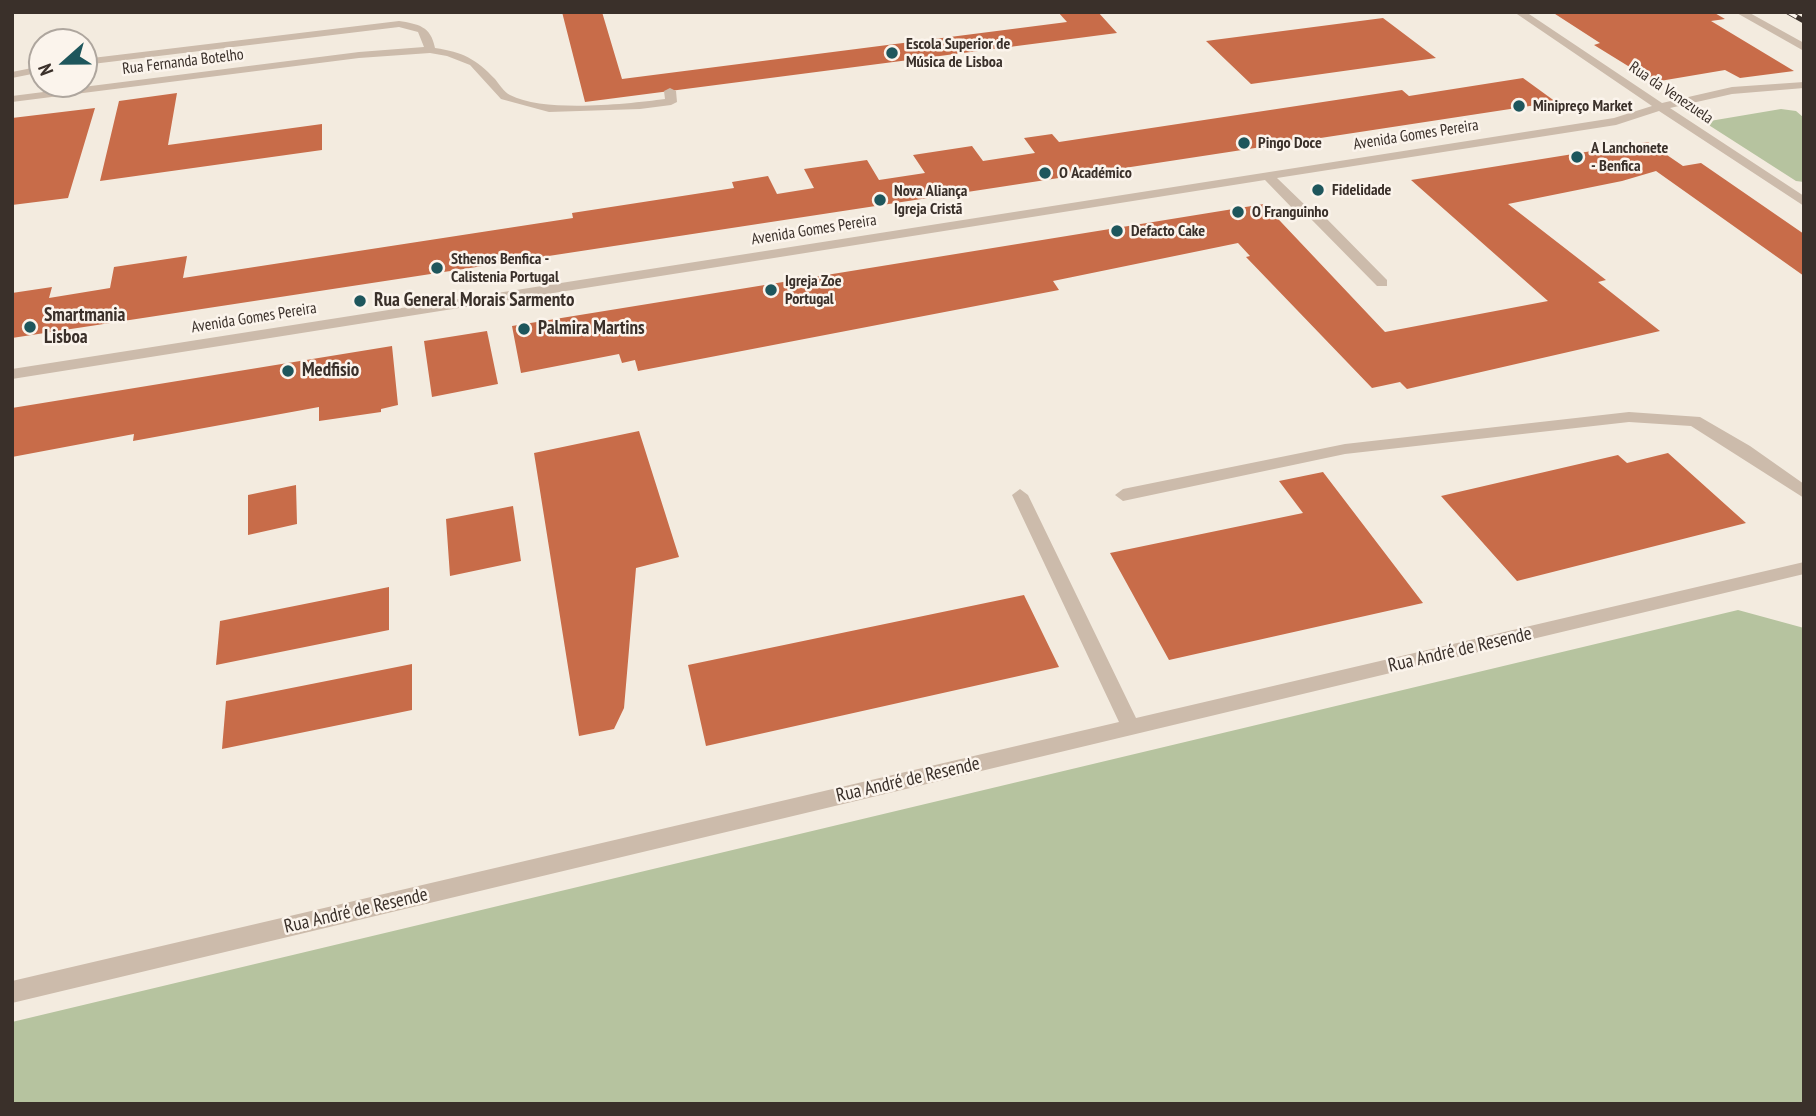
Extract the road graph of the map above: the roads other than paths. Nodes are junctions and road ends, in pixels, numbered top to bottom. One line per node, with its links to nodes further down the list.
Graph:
1 (1519, 12): 9 (street, Rua da Venezuela)
2 (1740, 12): 3 (street)
3 (1804, 48)
4 (430, 50): 5 (street); 7 (street, Rua Fernanda Botelho); 8 (street, Rua Fernanda Botelho)
5 (98, 60)
6 (1804, 85): 9 (street, Avenida Gomes Pereira)
7 (670, 91)
8 (12, 99)
9 (1661, 105): 10 (street, Avenida Gomes Pereira); 11 (street, Rua da Venezuela)
10 (1268, 176): 12 (street); 13 (street, Avenida Gomes Pereira)
11 (1804, 202)
12 (1382, 283)
13 (12, 374)
14 (1804, 492): 16 (street)
15 (1020, 495): 18 (street)
16 (1122, 495)
17 (1804, 568): 18 (street, Rua André de Resende)
18 (1131, 727): 19 (street, Rua André de Resende)
19 (12, 992)

